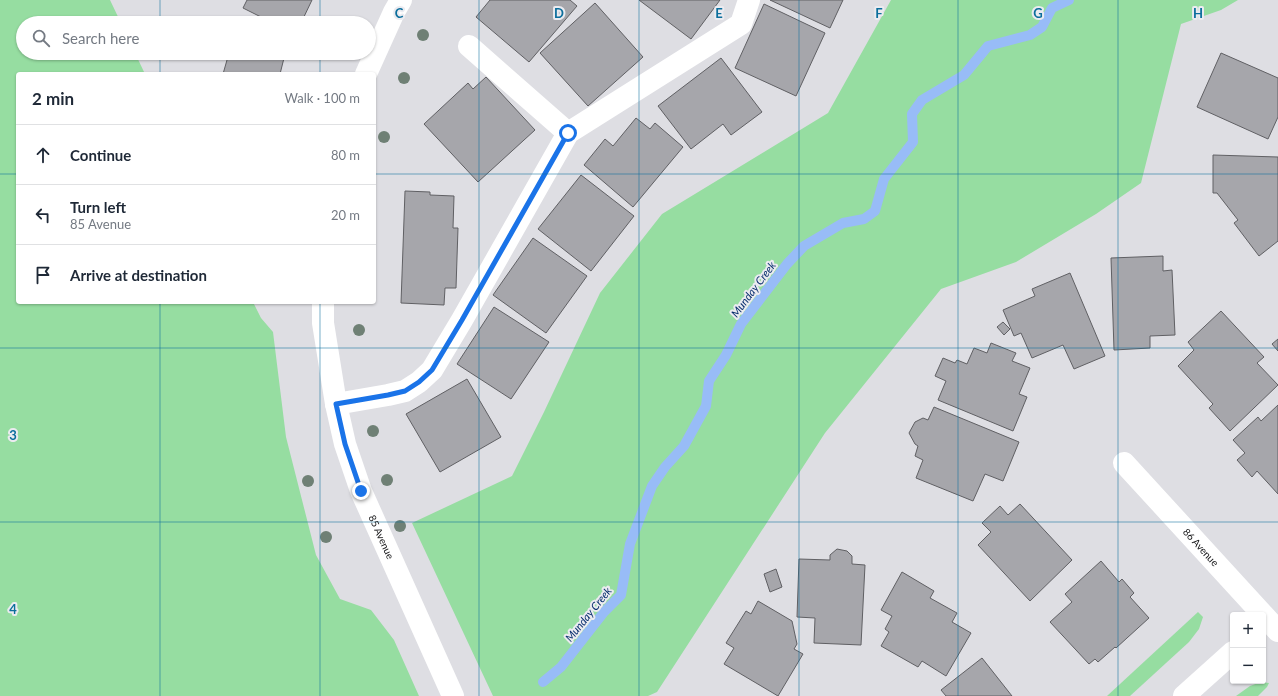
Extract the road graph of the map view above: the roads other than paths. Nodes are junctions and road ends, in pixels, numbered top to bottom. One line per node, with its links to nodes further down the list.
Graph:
1 (401, 0): 4 (street)
2 (749, 0): 7 (street)
3 (468, 46): 7 (street)
4 (376, 52)
5 (372, 60): 6 (street)
6 (367, 72)
7 (568, 133): 9 (street)
8 (323, 304): 9 (street, 85 Avenue)
9 (336, 404): 13 (street, 85 Avenue)
10 (1124, 463): 11 (street, 86 Avenue)
11 (1272, 622)
12 (1230, 655): 14 (street)
13 (453, 696)
14 (1184, 696)

